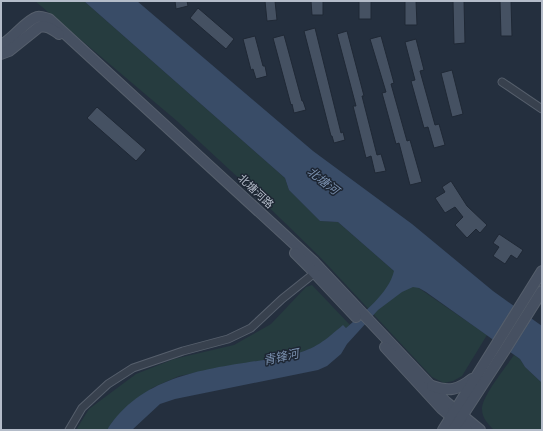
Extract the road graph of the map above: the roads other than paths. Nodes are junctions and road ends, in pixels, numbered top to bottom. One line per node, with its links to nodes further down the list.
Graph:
1 (1, 45): 5 (main road, 北塘河路)
2 (1, 54): 5 (main road, 北塘河路)
3 (502, 82): 4 (street)
4 (542, 109)
5 (317, 270): 8 (main road, 北塘河路); 12 (street)
6 (542, 271): 9 (main road)
7 (542, 291): 11 (main road)
8 (371, 327): 10 (main road, 北塘河路); 11 (main road, 北塘河路)
9 (477, 375): 10 (main road); 11 (main road)
10 (431, 386): 11 (main road, 北塘河路)
11 (457, 419): 13 (main road); 14 (main road, 北塘河路); 15 (main road, 北塘河路)
12 (69, 430)
13 (442, 430)
14 (467, 430)
15 (480, 430)

